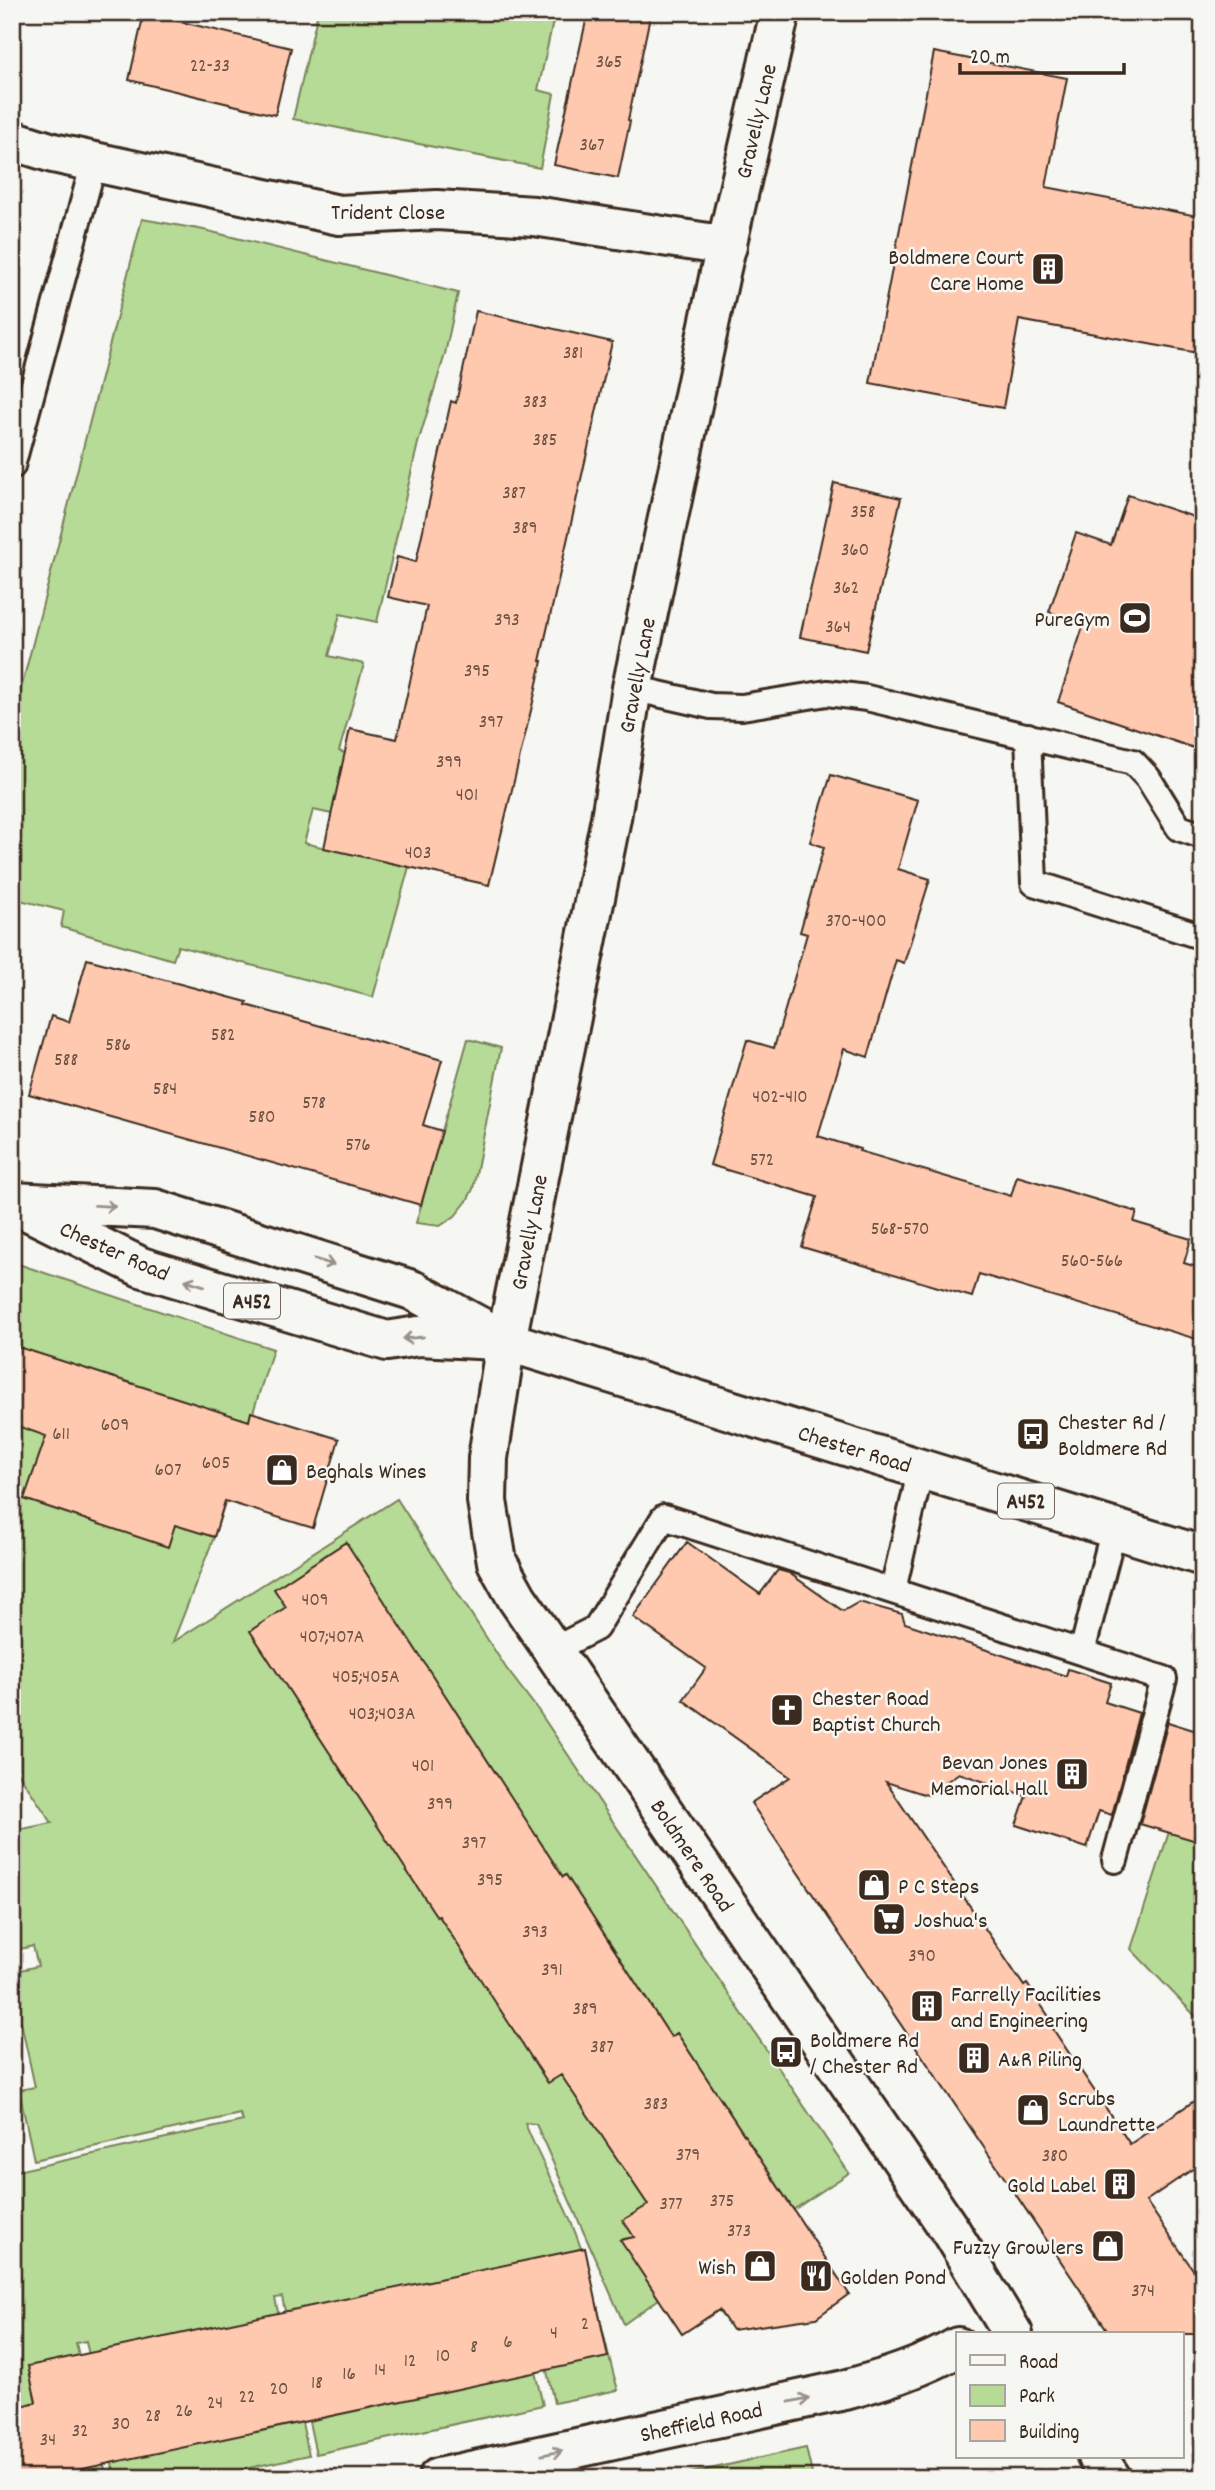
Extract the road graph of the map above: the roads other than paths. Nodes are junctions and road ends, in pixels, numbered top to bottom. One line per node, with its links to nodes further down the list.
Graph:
1 (780, 12): 4 (main road, Gravelly Lane)
2 (12, 140): 3 (main road, Trident Close)
3 (94, 162): 4 (main road, Trident Close); 5 (lane)
4 (727, 246): 6 (main road, Gravelly Lane)
5 (12, 466)
6 (632, 688): 7 (lane); 11 (main road, Gravelly Lane)
7 (1028, 736): 8 (lane); 9 (lane)
8 (1203, 836)
9 (1203, 937)
10 (12, 1202): 11 (main road, Chester Road / A452, one-way to 11); 11 (main road, Chester Road / A452, one-way to 10)
11 (506, 1341): 12 (main road, Chester Road / A452); 16 (main road, Boldmere Road)
12 (921, 1468): 13 (main road, Chester Road / A452); 15 (lane)
13 (1114, 1528): 14 (main road, Chester Road / A452); 17 (lane)
14 (1203, 1556)
15 (892, 1590): 16 (lane); 17 (lane)
16 (553, 1650): 19 (main road, Boldmere Road)
17 (1082, 1652): 18 (lane)
18 (1115, 1860)
19 (998, 2329)
20 (956, 2348): 22 (main road, Sheffield Road, one-way to 20)
21 (1098, 2458): 23 (main road)
22 (438, 2478)
23 (1111, 2478)

